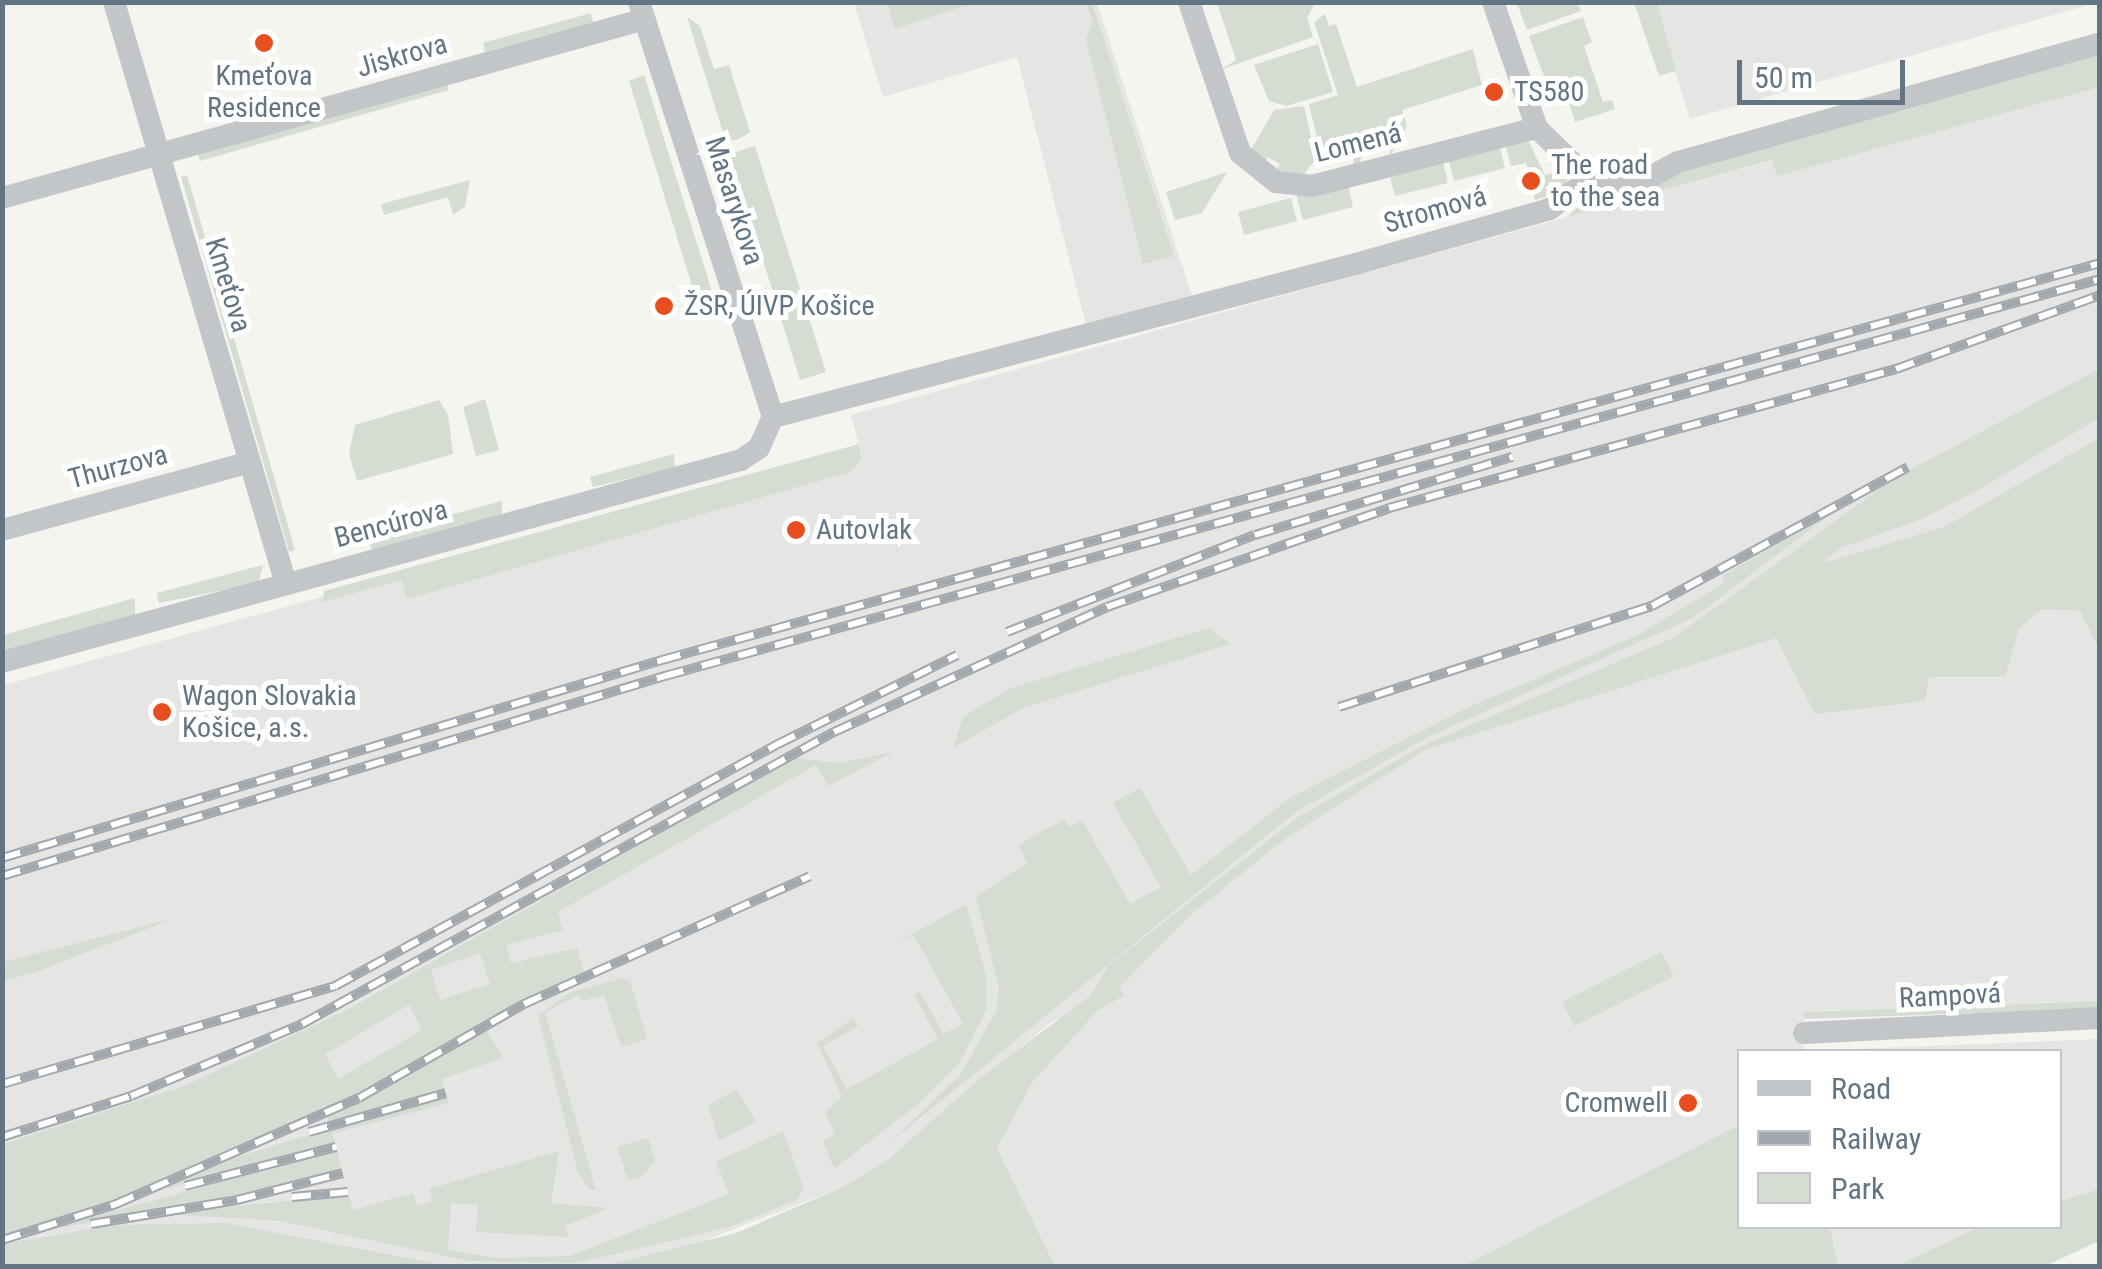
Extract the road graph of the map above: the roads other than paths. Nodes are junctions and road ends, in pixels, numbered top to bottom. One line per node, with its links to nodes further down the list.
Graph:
1 (114, 2): 7 (street, Kmeťova)
2 (1188, 2): 6 (street, Lomená)
3 (1493, 2): 6 (street)
4 (642, 11): 7 (street, Jiskrova); 10 (street, Masarykova)
5 (2100, 43): 8 (street)
6 (1537, 128): 8 (street)
7 (158, 155): 9 (street, Jiskrova); 11 (street, Kmeťova)
8 (1589, 180): 10 (street, Stromová)
9 (2, 198)
10 (772, 417): 13 (street, Bencúrova)
11 (250, 462): 12 (street, Thurzova); 13 (street, Kmeťova)
12 (2, 530)
13 (286, 584): 14 (street, Bencúrova)
14 (2, 662)
15 (2100, 1018): 16 (street, Rampová)
16 (1804, 1032)

